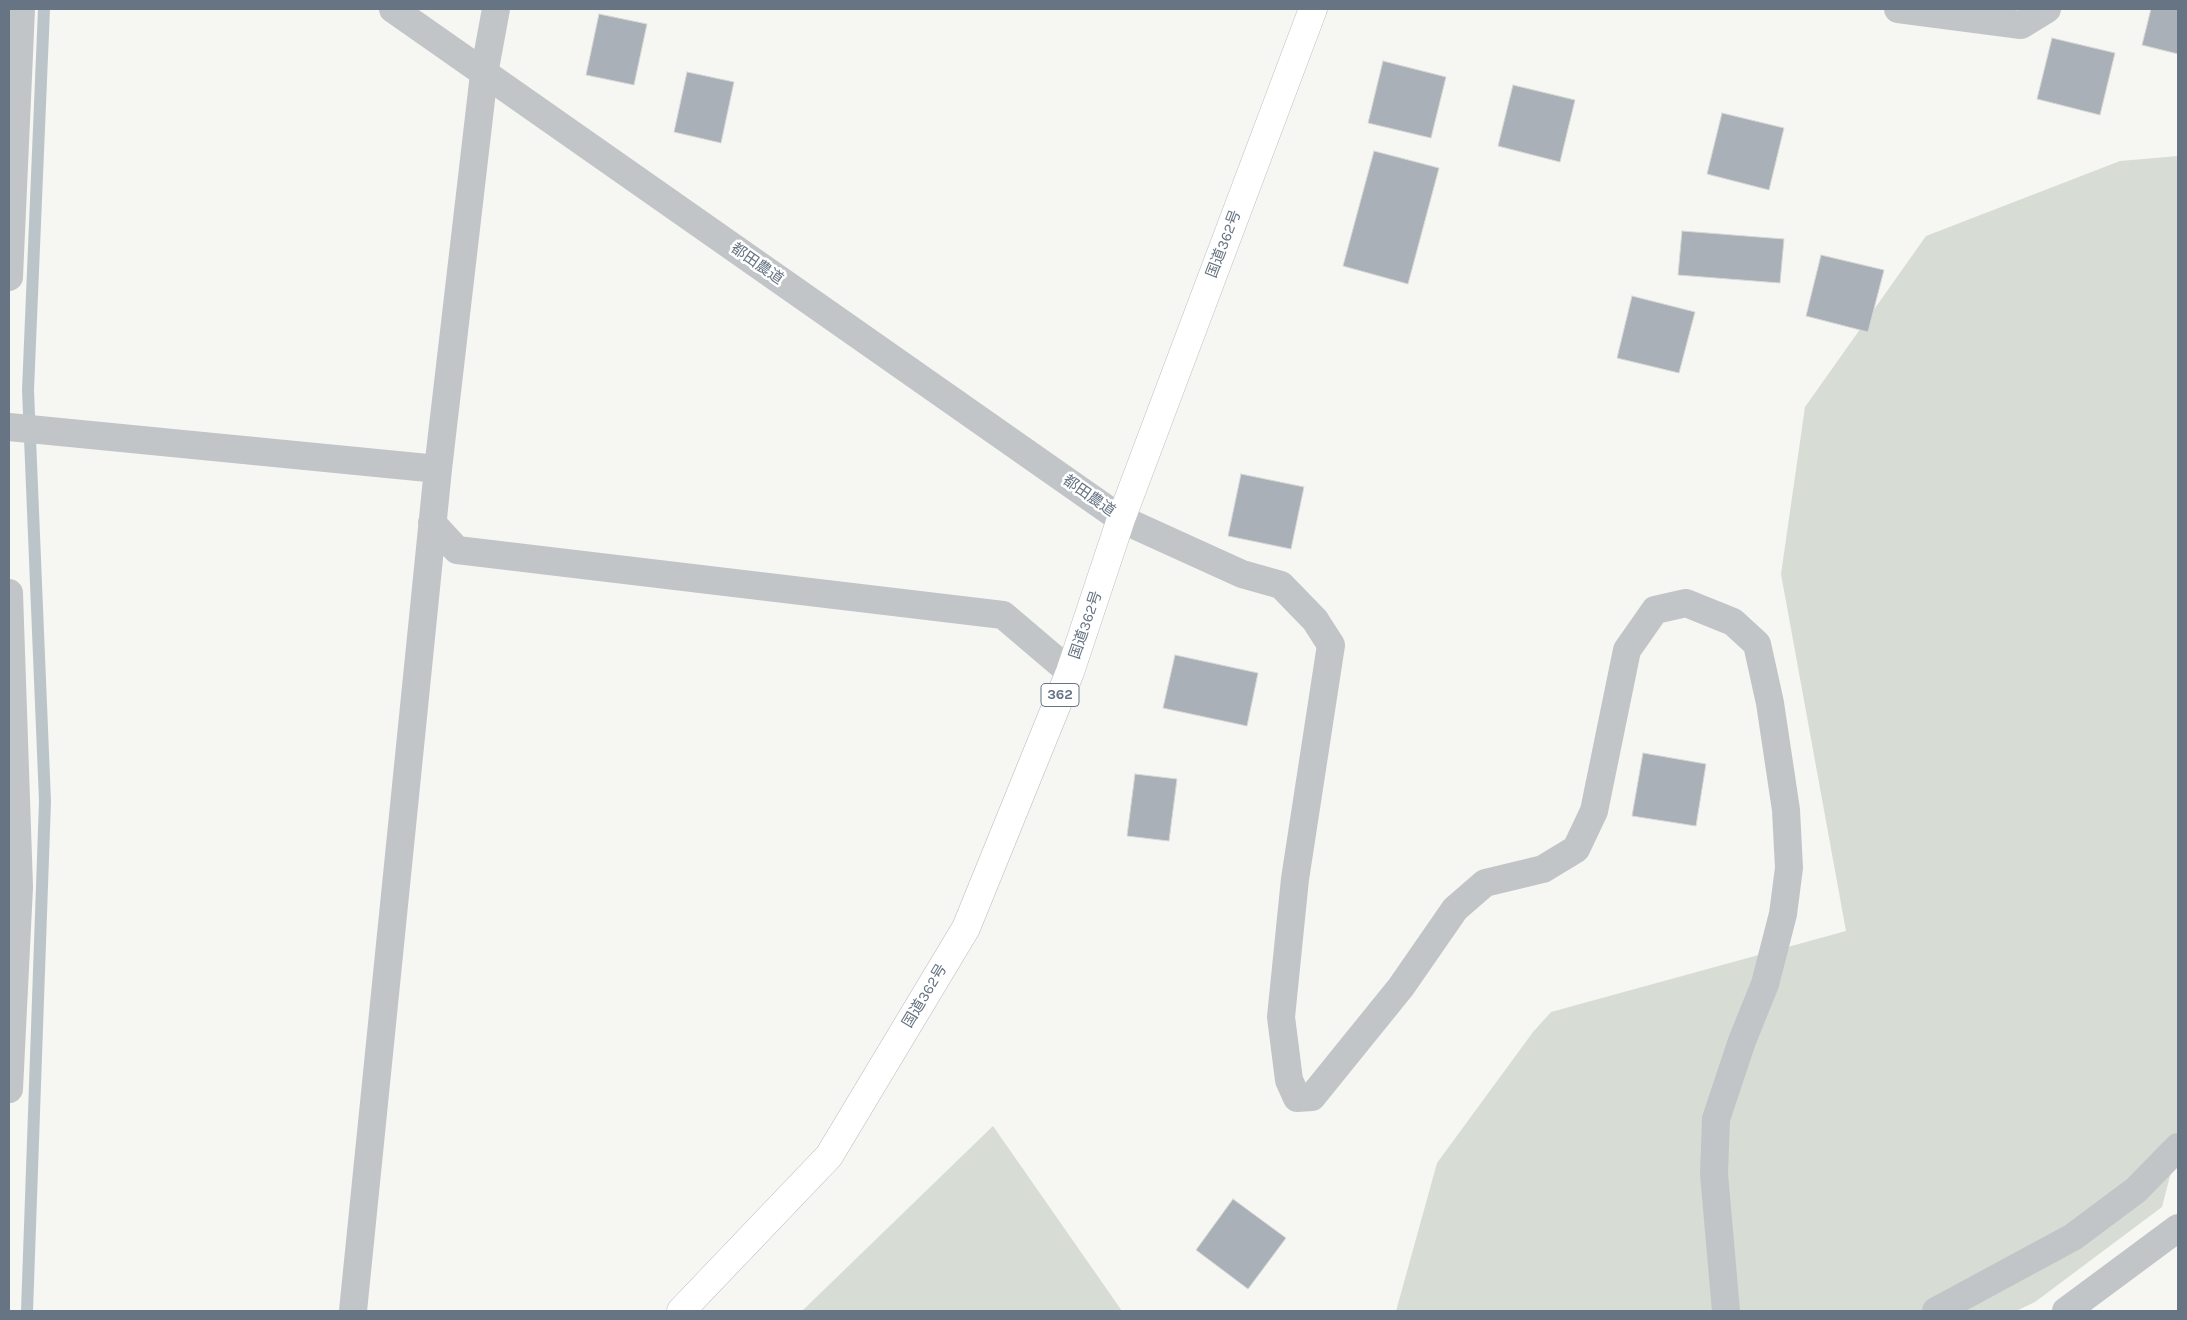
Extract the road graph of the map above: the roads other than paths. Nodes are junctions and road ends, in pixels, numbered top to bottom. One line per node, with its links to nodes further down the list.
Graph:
1 (21, 9): 8 (street)
2 (393, 9): 7 (street, 都田農道)
3 (496, 9): 7 (street)
4 (1313, 9): 11 (highway, 国道362号 / 362)
5 (1898, 9): 6 (street)
6 (2047, 9)
7 (484, 74): 10 (street); 11 (street, 都田農道)
8 (9, 277)
9 (10, 427): 10 (street)
10 (438, 469): 12 (street)
11 (1122, 519): 14 (highway, 国道362号 / 362); 20 (street, 都田農道)
12 (432, 523): 14 (street); 18 (street)
13 (9, 593): 15 (street)
14 (1070, 672): 19 (highway, 国道362号 / 362)
15 (9, 1089)
16 (2178, 1147): 21 (street)
17 (2178, 1228): 22 (street)
18 (353, 1311)
19 (681, 1311)
20 (1726, 1311)
21 (1936, 1311)
22 (2066, 1311)

